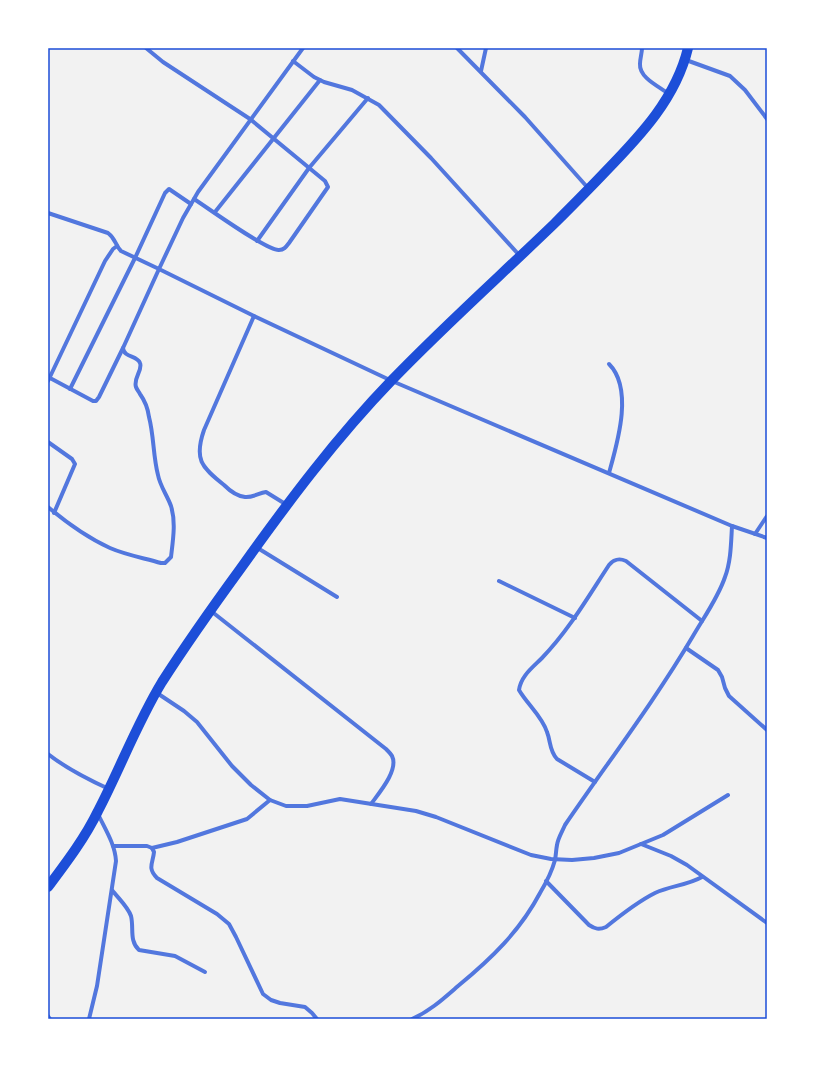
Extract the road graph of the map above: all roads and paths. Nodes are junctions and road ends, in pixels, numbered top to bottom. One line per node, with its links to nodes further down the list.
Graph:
1 (146, 48): 13 (street)
2 (303, 48): 8 (street)
3 (457, 48): 9 (street)
4 (486, 48): 9 (street)
5 (642, 48): 11 (street)
6 (688, 48): 7 (highway)
7 (685, 60): 11 (highway); 14 (street)
8 (293, 61): 10 (street); 13 (street)
9 (481, 71): 17 (street)
10 (320, 80): 12 (street); 15 (street)
11 (670, 94): 17 (highway)
12 (368, 98): 16 (street); 24 (street)
13 (250, 119): 15 (street); 18 (street)
14 (767, 119)
15 (273, 138): 16 (street); 20 (street)
16 (309, 168): 22 (street); 22 (street)
17 (588, 189): 24 (highway)
18 (194, 198): 19 (street); 20 (street)
19 (191, 204): 25 (street); 26 (street)
20 (215, 212): 22 (street)
21 (48, 213): 23 (street)
22 (257, 240)
23 (117, 246): 25 (street); 30 (street)
24 (520, 256): 31 (highway)
25 (135, 258): 26 (street); 32 (street)
26 (159, 269): 27 (street); 28 (street)
27 (254, 316): 31 (street); 35 (street)
28 (123, 348): 32 (street); 37 (street)
29 (609, 364): 34 (street)
30 (49, 380): 32 (street)
31 (392, 381): 34 (street); 35 (highway)
32 (70, 389)
33 (48, 442): 37 (street)
34 (609, 473): 39 (street)
35 (287, 506): 42 (highway)
36 (48, 507): 37 (street)
37 (54, 513)
38 (767, 516): 40 (street)
39 (732, 526): 40 (street); 47 (street)
40 (755, 534): 41 (street)
41 (767, 538)
42 (256, 547): 44 (street); 45 (highway)
43 (499, 581): 46 (street)
44 (337, 597)
45 (210, 611): 49 (highway); 56 (street)
46 (574, 618): 47 (street); 52 (street)
47 (702, 621): 48 (street)
48 (686, 648): 50 (street); 52 (street)
49 (156, 693): 53 (highway); 55 (street)
50 (767, 730)
51 (48, 754): 53 (street)
52 (595, 782): 61 (street)
53 (109, 789): 57 (highway)
54 (728, 795): 58 (street)
55 (270, 800): 56 (street); 60 (street)
56 (371, 804): 61 (street)
57 (98, 813): 59 (street); 64 (highway)
58 (641, 844): 61 (street); 62 (street)
59 (113, 846): 60 (street); 65 (street)
60 (152, 848): 71 (street)
61 (555, 859): 63 (street)
62 (702, 877): 63 (street); 66 (street)
63 (546, 881): 72 (street)
64 (48, 887)
65 (112, 890): 67 (street); 70 (street)
66 (767, 923)
67 (205, 972)
68 (48, 1016): 69 (street)
69 (50, 1019)
70 (89, 1019)
71 (317, 1019)
72 (412, 1019)

